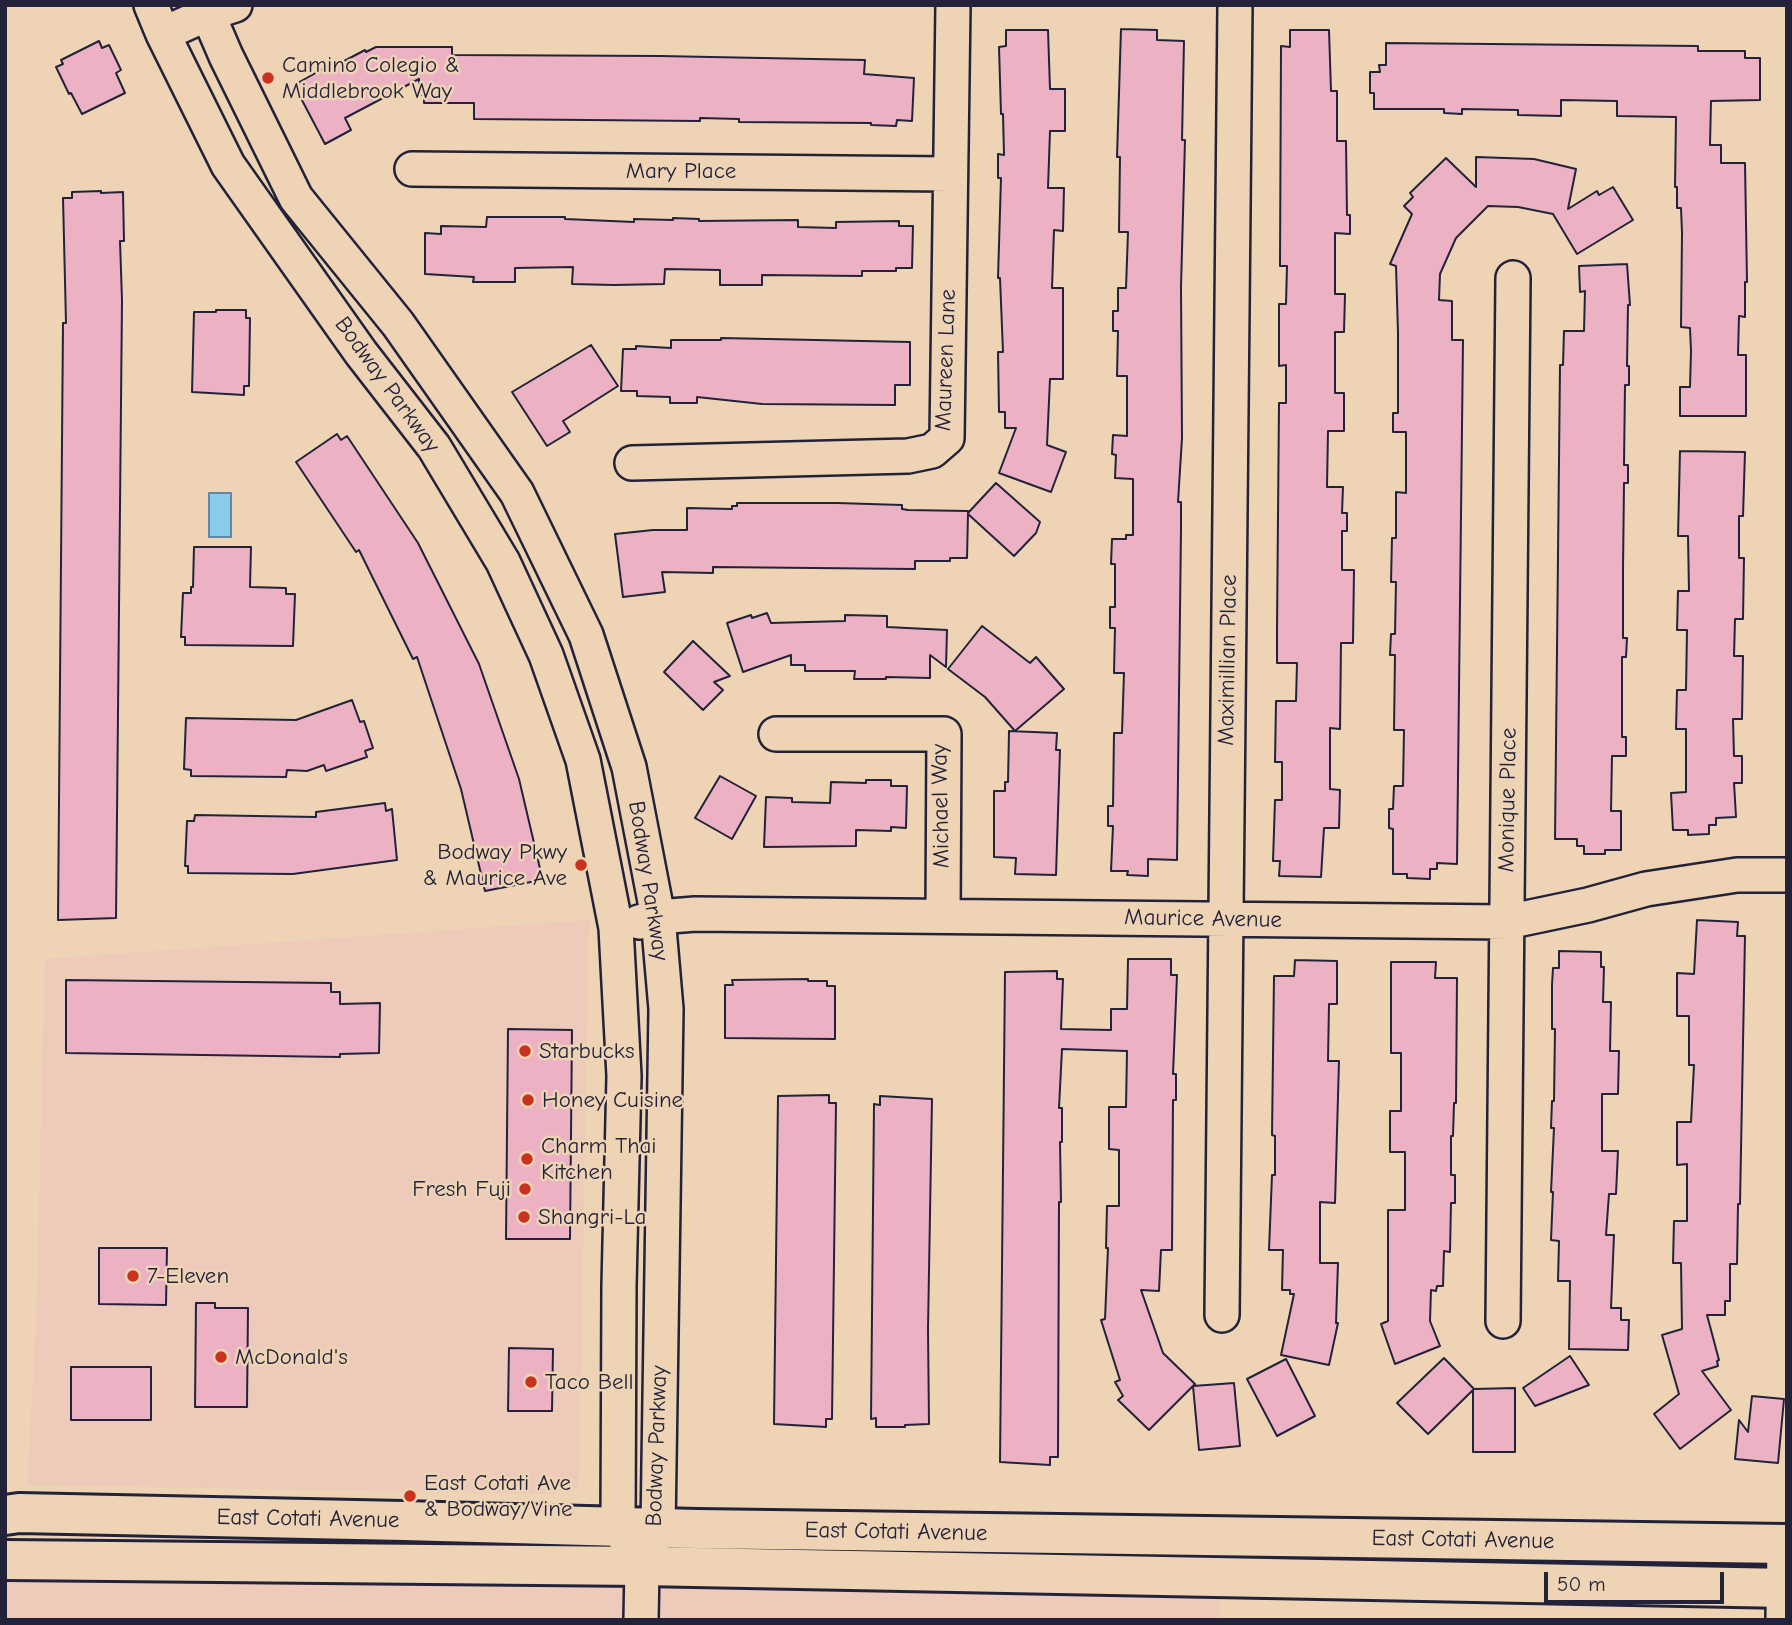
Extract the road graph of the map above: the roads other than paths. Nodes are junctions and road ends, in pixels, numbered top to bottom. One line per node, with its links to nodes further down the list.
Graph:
1 (953, 5): 6 (street, Maureen Lane)
2 (1235, 5): 13 (street, Maximillian Place)
3 (215, 8): 4 (street); 12 (street, Bodway Parkway)
4 (157, 20): 15 (street, Bodway Parkway)
5 (412, 169): 6 (street, Mary Place)
6 (950, 174): 8 (street, Maureen Lane)
7 (1513, 278): 14 (street, Monique Place)
8 (632, 463)
9 (776, 734): 11 (street, Michael Way)
10 (1787, 874): 14 (street, Maurice Avenue)
11 (943, 915): 12 (street, Maurice Avenue); 13 (street, Maurice Avenue)
12 (658, 917): 15 (street, Maurice Avenue); 20 (street, Bodway Parkway)
13 (1226, 919): 14 (street, Maurice Avenue); 16 (street, Maximillian Place)
14 (1507, 922): 17 (street, Monique Place)
15 (616, 928): 19 (street, Bodway Parkway)
16 (1222, 1315)
17 (1503, 1321)
18 (5, 1515): 19 (main road, East Cotati Avenue)
19 (618, 1526): 20 (main road, East Cotati Avenue); 23 (street, Bodway Parkway)
20 (658, 1528): 21 (main road, East Cotati Avenue); 23 (street, Bodway Parkway)
21 (1785, 1544): 24 (street)
22 (5, 1560): 23 (main road, East Cotati Avenue)
23 (642, 1566): 24 (main road, East Cotati Avenue); 25 (street)
24 (1784, 1599)
25 (641, 1620)

